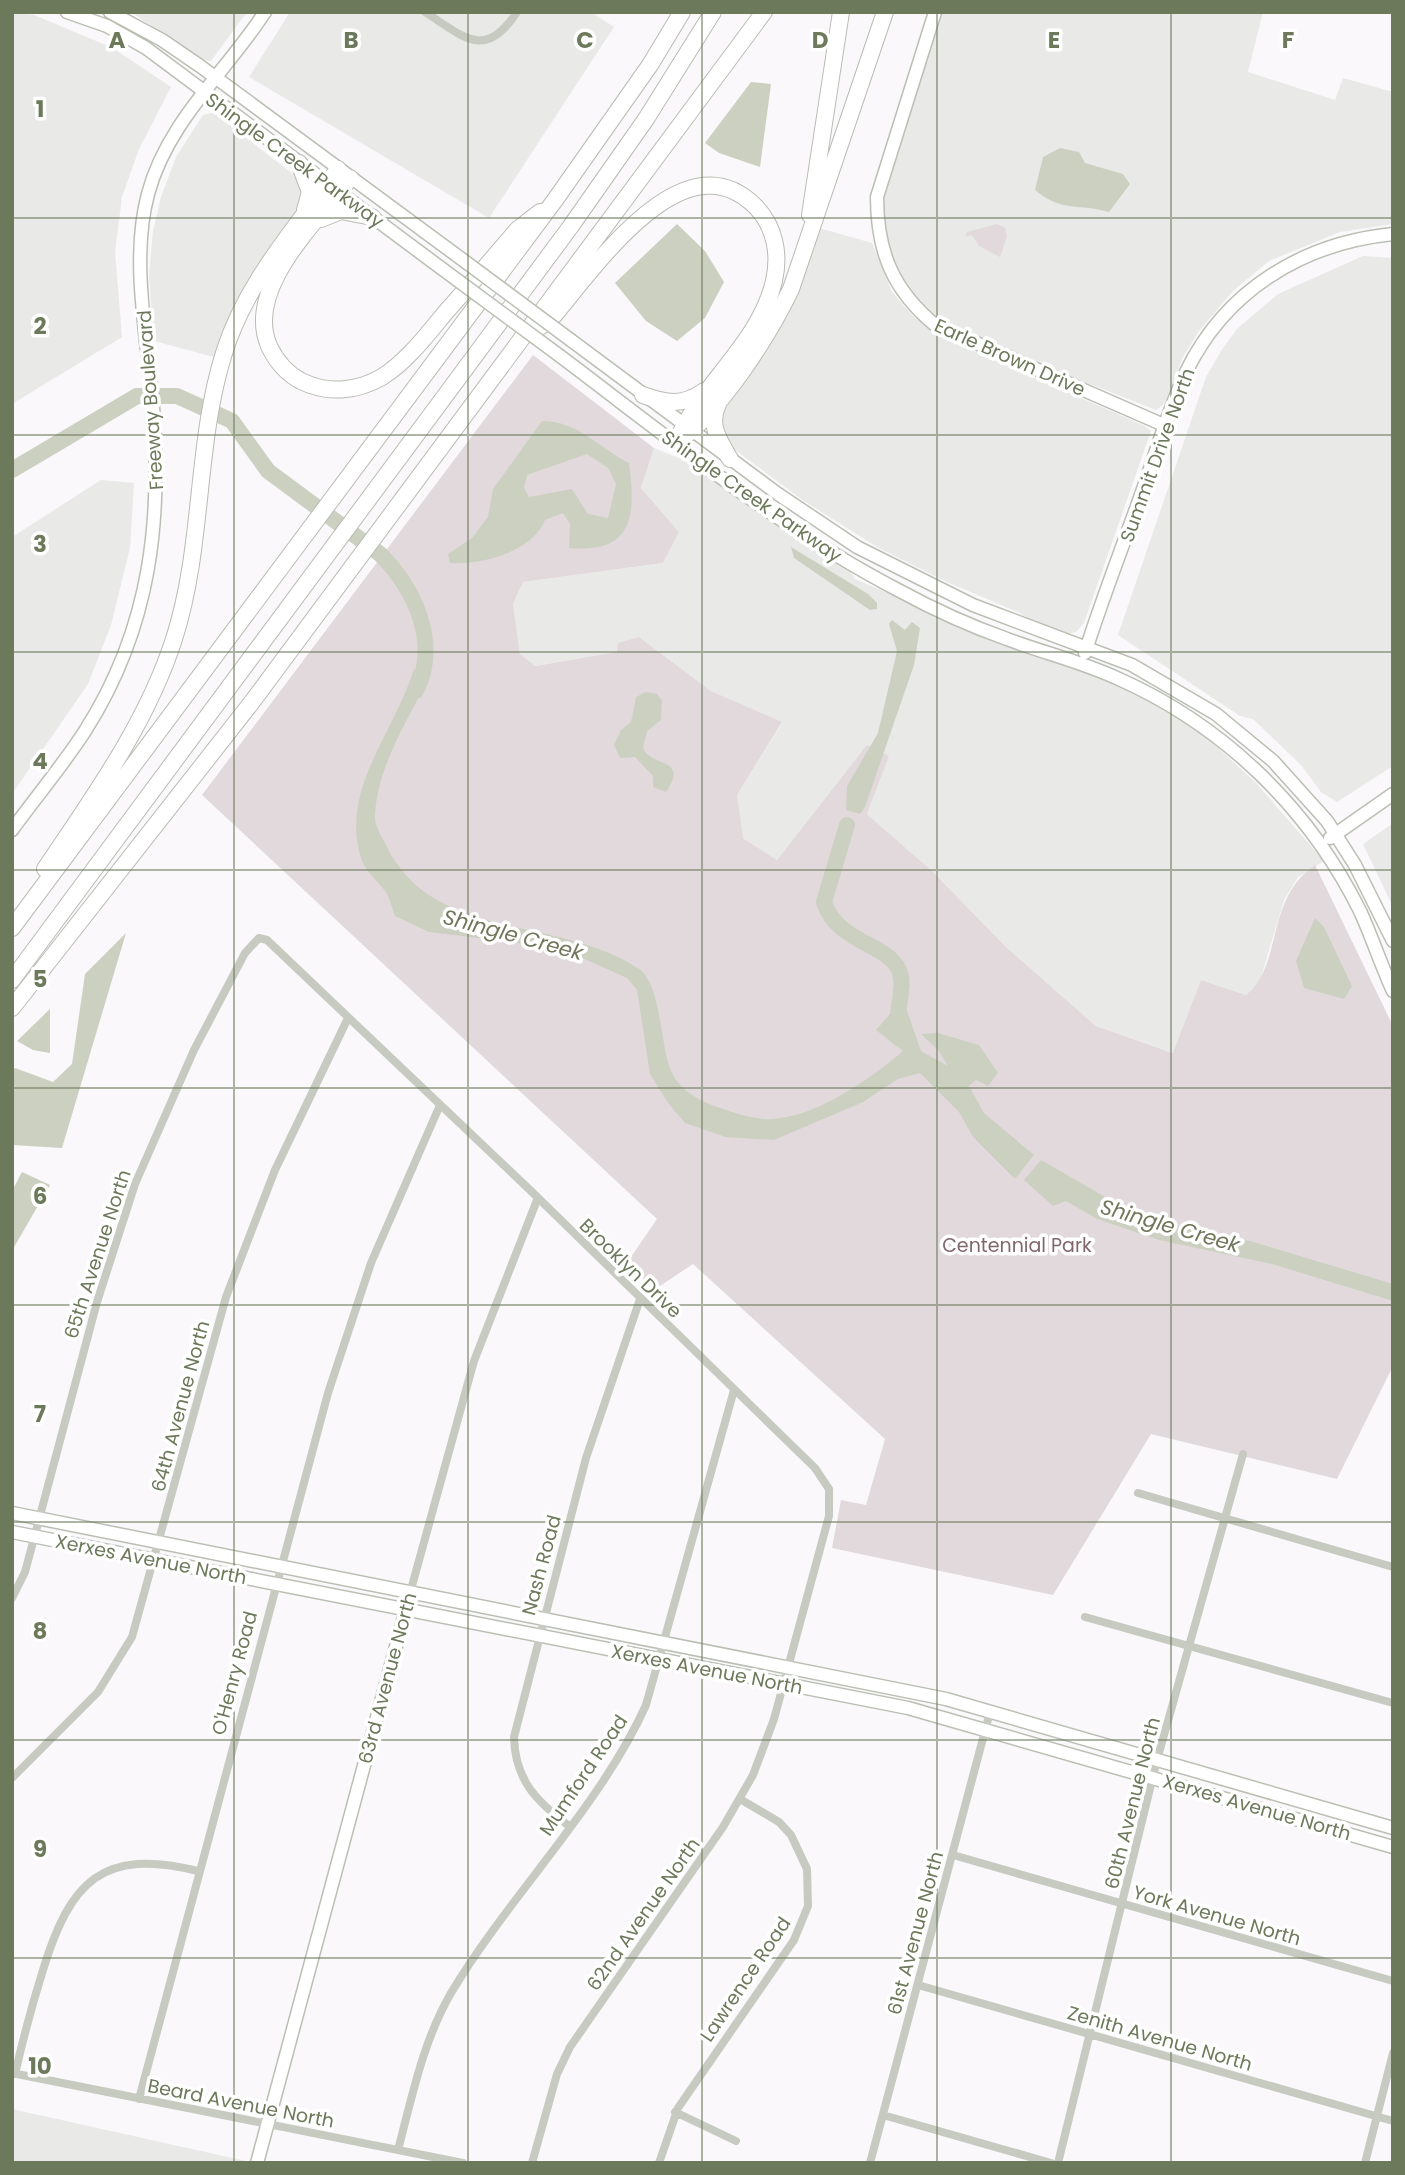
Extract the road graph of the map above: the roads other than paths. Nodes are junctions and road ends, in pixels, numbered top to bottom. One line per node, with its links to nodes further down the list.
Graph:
1 (68, 12): 13 (street, Shingle Creek Parkway)
2 (110, 12): 12 (street, Shingle Creek Parkway)
3 (265, 12): 12 (street, Freeway Boulevard)
4 (425, 12): 5 (street)
5 (517, 12)
6 (682, 12): 17 (highway)
7 (713, 12): 40 (highway)
8 (764, 12): 22 (highway)
9 (841, 12): 21 (highway)
10 (885, 12): 21 (highway)
11 (935, 12): 26 (street, Earle Brown Drive)
12 (216, 78): 13 (street, Freeway Boulevard); 15 (street, Shingle Creek Parkway)
13 (204, 93): 14 (street, Shingle Creek Parkway); 33 (street, Freeway Boulevard)
14 (299, 163): 16 (street, Shingle Creek Parkway); 19 (highway)
15 (344, 174): 16 (highway); 25 (street, Shingle Creek Parkway, bridge)
16 (333, 188): 18 (street, Shingle Creek Parkway); 19 (highway)
17 (555, 200): 19 (highway); 37 (highway)
18 (372, 217): 19 (highway); 28 (street, Shingle Creek Parkway, bridge)
19 (306, 223): 36 (highway)
20 (1393, 234): 26 (street, Summit Drive North)
21 (791, 289): 24 (highway)
22 (524, 337): 23 (highway); 42 (highway)
23 (727, 366): 25 (highway); 27 (highway)
24 (730, 383): 27 (highway); 29 (highway)
25 (643, 395): 27 (street, Shingle Creek Parkway)
26 (1166, 426): 30 (street, Summit Drive North)
27 (687, 428): 28 (highway); 29 (street, Shingle Creek Parkway)
28 (676, 443): 31 (street, Shingle Creek Parkway)
29 (730, 459): 30 (street, Shingle Creek Parkway)
30 (1087, 647): 31 (street, Summit Drive North); 34 (street, Shingle Creek Parkway)
31 (1082, 665): 35 (street, Shingle Creek Parkway)
32 (1393, 794): 34 (street)
33 (12, 830)
34 (1335, 835): 35 (street); 39 (street, Shingle Creek Parkway)
35 (1320, 843): 41 (street, Shingle Creek Parkway)
36 (12, 918)
37 (12, 929)
38 (259, 938): 43 (street, Brooklyn Drive); 51 (street, 65th Avenue North)
39 (1393, 941)
40 (12, 980)
41 (1393, 991)
42 (12, 1008)
43 (348, 1018): 44 (street, Brooklyn Drive); 55 (street, 64th Avenue North)
44 (440, 1105): 45 (street, Brooklyn Drive); 57 (street, O'Henry Road)
45 (537, 1200): 46 (street, Brooklyn Drive); 60 (street, 63rd Avenue North)
46 (640, 1299): 47 (street, Brooklyn Drive); 64 (street, Nash Road)
47 (734, 1390): 66 (street, Mumford Road); 69 (street, Brooklyn Drive)
48 (1243, 1454): 52 (street, 60th Avenue North)
49 (1138, 1493): 52 (street)
50 (12, 1513): 51 (street, Xerxes Avenue North)
51 (38, 1518): 54 (street, 65th Avenue North); 55 (street, Xerxes Avenue North)
52 (1223, 1520): 58 (street); 67 (street, 60th Avenue North)
53 (12, 1532): 54 (street, Xerxes Avenue North)
54 (33, 1535): 56 (street, Xerxes Avenue North); 61 (street, 65th Avenue North)
55 (159, 1543): 56 (street, 64th Avenue North); 57 (street, Xerxes Avenue North)
56 (155, 1560): 59 (street, Xerxes Avenue North); 75 (street, 64th Avenue North)
57 (279, 1567): 59 (street, O'Henry Road); 60 (street, Xerxes Avenue North)
58 (1393, 1567)
59 (274, 1583): 62 (street, Xerxes Avenue North); 82 (street, O'Henry Road)
60 (410, 1593): 62 (street, 63rd Avenue North); 64 (street, Xerxes Avenue North)
61 (12, 1598)
62 (406, 1609): 65 (street, Xerxes Avenue North); 94 (street, 63rd Avenue North)
63 (1085, 1617): 67 (street)
64 (543, 1618): 65 (street, Nash Road); 66 (street, Xerxes Avenue North)
65 (539, 1636): 68 (street, Xerxes Avenue North); 78 (street, Nash Road)
66 (663, 1642): 68 (street, Mumford Road); 69 (street, Xerxes Avenue North)
67 (1191, 1645): 71 (street); 74 (street, 60th Avenue North)
68 (660, 1659): 70 (street, Xerxes Avenue North); 78 (street, Mumford Road)
69 (786, 1667): 70 (street, Brooklyn Drive); 72 (street, Xerxes Avenue North)
70 (783, 1684): 73 (street, Xerxes Avenue North); 77 (street, 62nd Avenue North)
71 (1393, 1703)
72 (990, 1712): 73 (street, 61st Avenue North); 74 (street, Xerxes Avenue North)
73 (985, 1729): 76 (street, Xerxes Avenue North); 81 (street, 61st Avenue North)
74 (1157, 1760): 76 (street, 60th Avenue North); 79 (street, Xerxes Avenue North)
75 (12, 1778)
76 (1153, 1778): 80 (street, Xerxes Avenue North); 83 (street, 60th Avenue North)
77 (740, 1799): 90 (street, Lawrence Road); 99 (street, 62nd Avenue North)
78 (569, 1826): 96 (street, Mumford Road)
79 (1393, 1828)
80 (1393, 1847)
81 (953, 1855): 83 (street, York Avenue North); 85 (street, 61st Avenue North)
82 (198, 1871): 88 (street); 89 (street, O'Henry Road)
83 (1123, 1904): 84 (street, York Avenue North); 86 (street, 60th Avenue North)
84 (1393, 1981)
85 (918, 1985): 86 (street, Zenith Avenue North); 91 (street, 61st Avenue North)
86 (1090, 2034): 92 (street, Zenith Avenue North); 103 (street, 60th Avenue North)
87 (1393, 2053): 92 (street)
88 (14, 2073): 89 (street, Beard Avenue North)
89 (139, 2099): 94 (street, Beard Avenue North)
90 (676, 2112): 95 (street); 100 (street, Lawrence Road)
91 (883, 2115): 101 (street, 61st Avenue North); 102 (street)
92 (1377, 2116): 93 (street, Zenith Avenue North); 104 (street)
93 (1393, 2121)
94 (267, 2124): 96 (street, Beard Avenue North); 97 (street, 63rd Avenue North)
95 (736, 2141)
96 (398, 2150): 98 (street, Beard Avenue North)
97 (257, 2163)
98 (463, 2163)
99 (532, 2163)
100 (659, 2163)
101 (870, 2163)
102 (1051, 2163)
103 (1058, 2163)
104 (1365, 2163)

